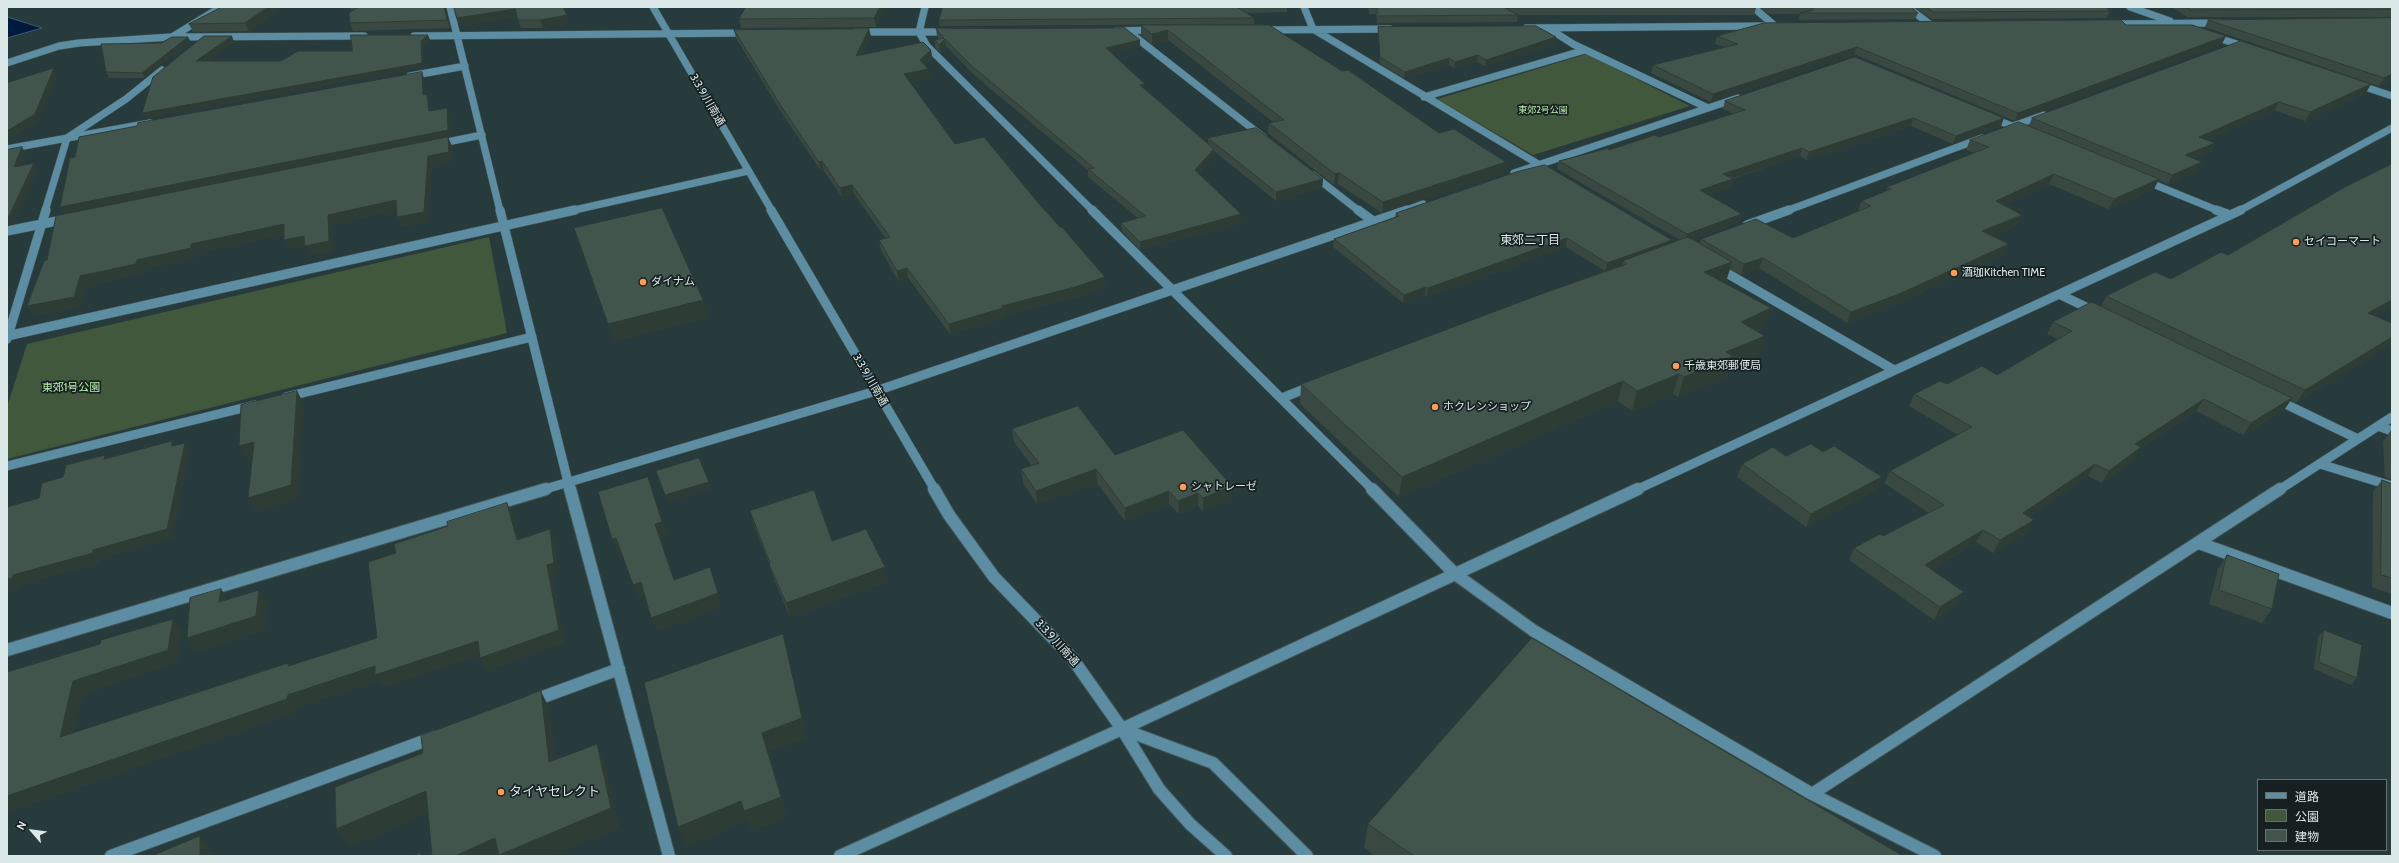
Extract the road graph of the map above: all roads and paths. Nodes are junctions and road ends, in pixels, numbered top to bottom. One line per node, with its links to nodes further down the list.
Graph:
1 (221, 7): 36 (street)
2 (450, 7): 32 (street)
3 (653, 7): 30 (street, 3.3.9 川南通)
4 (925, 7): 27 (street)
5 (1304, 7): 19 (street)
6 (1753, 7): 15 (street)
7 (1907, 7): 13 (street)
8 (2130, 7): 11 (street)
9 (2225, 23): 11 (street)
10 (2106, 24): 11 (street)
11 (2178, 24): 25 (street)
12 (1915, 25): 13 (street)
13 (1931, 25): 14 (street)
14 (1939, 25)
15 (1775, 26): 16 (street); 18 (street)
16 (1782, 26)
17 (1517, 28): 18 (street)
18 (1548, 28): 40 (street)
19 (1313, 29): 20 (street); 23 (street); 47 (street)
20 (1399, 29)
21 (1128, 30): 22 (street); 24 (street); 59 (street)
22 (1158, 30)
23 (1259, 30)
24 (1112, 31)
25 (2199, 31)
26 (849, 32): 27 (street)
27 (919, 32): 28 (street); 77 (street)
28 (958, 32)
29 (754, 33): 30 (street)
30 (668, 34): 32 (street); 64 (street, 3.3.9 川南通)
31 (2206, 34): 37 (street)
32 (457, 35): 34 (street); 44 (street)
33 (370, 36): 35 (street)
34 (410, 36)
35 (205, 37): 36 (street); 38 (street)
36 (171, 38): 42 (street)
37 (2235, 44): 39 (street); 41 (street)
38 (193, 46)
39 (2220, 49)
40 (1586, 50): 47 (street); 50 (street)
41 (2257, 51)
42 (7, 63)
43 (170, 64): 58 (street)
44 (465, 66): 45 (street); 57 (street)
45 (402, 77)
46 (2347, 81): 49 (street)
47 (1424, 96): 62 (street)
48 (1744, 96): 50 (street)
49 (2392, 96)
50 (1708, 108): 62 (street)
51 (2049, 112): 54 (street)
52 (1983, 114): 54 (street)
53 (161, 121): 58 (street)
54 (2012, 126): 56 (street); 74 (street)
55 (2392, 128): 69 (street)
56 (2027, 132)
57 (482, 135): 60 (street); 73 (street)
58 (67, 138): 61 (street); 72 (street)
59 (1267, 140)
60 (428, 146)
61 (7, 149)
62 (1539, 165): 65 (street); 66 (street)
63 (1304, 168): 71 (street)
64 (748, 171): 73 (street); 84 (street, 3.3.9 川南通)
65 (1552, 173)
66 (1508, 175)
67 (2136, 177): 69 (street)
68 (1433, 201): 71 (street)
69 (2230, 215): 78 (street)
70 (72, 218): 72 (street)
71 (1373, 221): 77 (street)
72 (42, 224): 75 (street); 80 (street)
73 (505, 226): 80 (street); 81 (street)
74 (1736, 229)
75 (7, 231)
76 (1711, 264): 82 (street)
77 (1172, 289): 84 (street); 86 (street)
78 (2061, 295): 79 (street); 82 (street)
79 (2103, 315)
80 (7, 337)
81 (532, 337): 87 (street); 95 (street)
82 (1894, 370): 98 (street)
83 (1319, 384): 86 (street)
84 (876, 391): 95 (street); 103 (street, 3.3.9 川南通)
85 (2266, 395): 92 (street)
86 (1282, 398): 98 (street)
87 (277, 399)
88 (262, 403): 94 (street)
89 (2392, 417): 90 (street)
90 (2378, 426): 91 (street); 92 (street)
91 (2392, 431)
92 (2358, 439): 93 (street)
93 (2320, 464): 96 (street); 97 (street)
94 (7, 466)
95 (568, 483): 100 (street); 101 (street)
96 (2392, 486)
97 (2199, 543): 99 (street); 105 (street)
98 (1455, 574): 103 (street); 105 (street)
99 (2392, 613)
100 (7, 650)
101 (619, 669): 102 (street); 107 (street)
102 (522, 705)
103 (1122, 729): 108 (street); 109 (street, 3.3.9 川南通); 110 (street)
104 (447, 732): 106 (street)
105 (1812, 794): 111 (street)
106 (111, 856)
107 (669, 856)
108 (840, 856)
109 (1226, 856)
110 (1307, 856)
111 (1935, 856)

